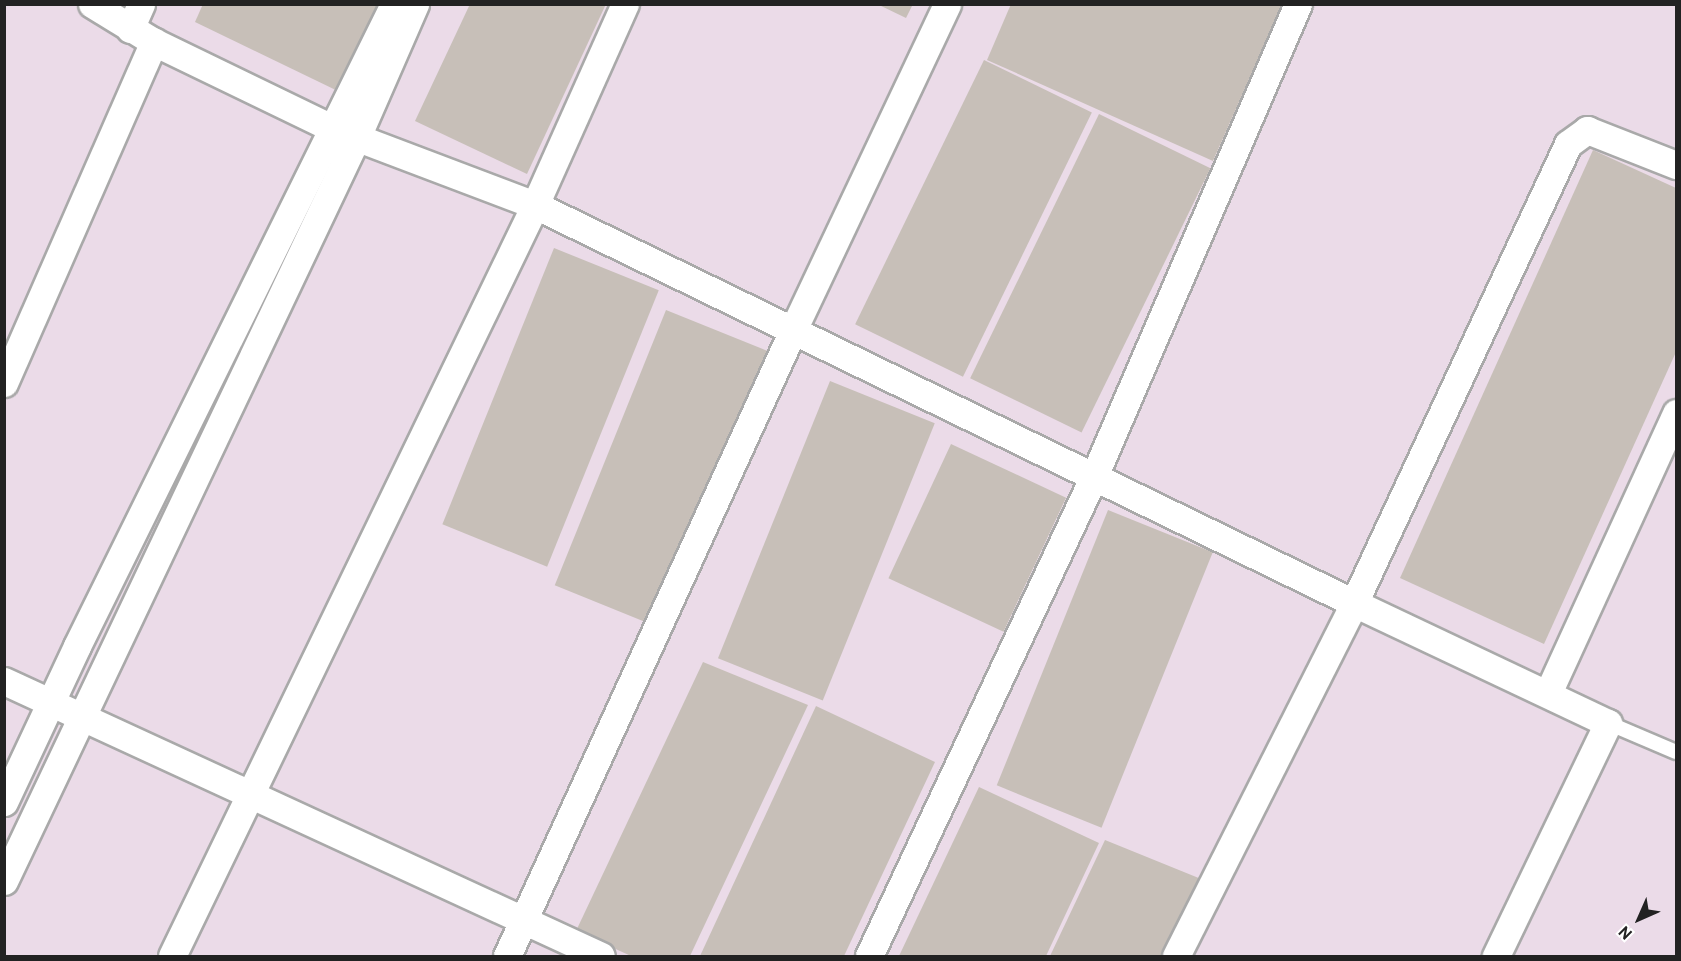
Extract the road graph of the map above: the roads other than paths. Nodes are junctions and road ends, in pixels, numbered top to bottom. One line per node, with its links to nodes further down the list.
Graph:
1 (92, 4): 8 (street)
2 (141, 4): 8 (street)
3 (394, 4): 10 (street)
4 (415, 4): 10 (street)
5 (625, 4): 12 (street)
6 (946, 4): 13 (street)
7 (1298, 4): 16 (street)
8 (130, 29): 9 (street)
9 (154, 42): 10 (street); 14 (street)
10 (345, 133): 12 (street); 20 (street); 21 (street)
11 (1677, 165): 17 (street)
12 (536, 205): 13 (street); 24 (street)
13 (794, 328): 16 (street); 27 (street)
14 (4, 383)
15 (1677, 413): 19 (street)
16 (1095, 474): 17 (street); 31 (street)
17 (1354, 603): 19 (street); 32 (street)
18 (4, 681): 20 (street)
19 (1548, 693): 22 (street)
20 (51, 702): 21 (street); 25 (street)
21 (81, 716): 24 (street); 26 (street)
22 (1608, 723): 23 (lane); 33 (street)
23 (1677, 752)
24 (248, 793): 27 (street); 28 (street)
25 (4, 802)
26 (4, 881)
27 (524, 920): 29 (street); 30 (street)
28 (172, 957)
29 (507, 957)
30 (601, 957)
31 (869, 957)
32 (1176, 957)
33 (1496, 957)

